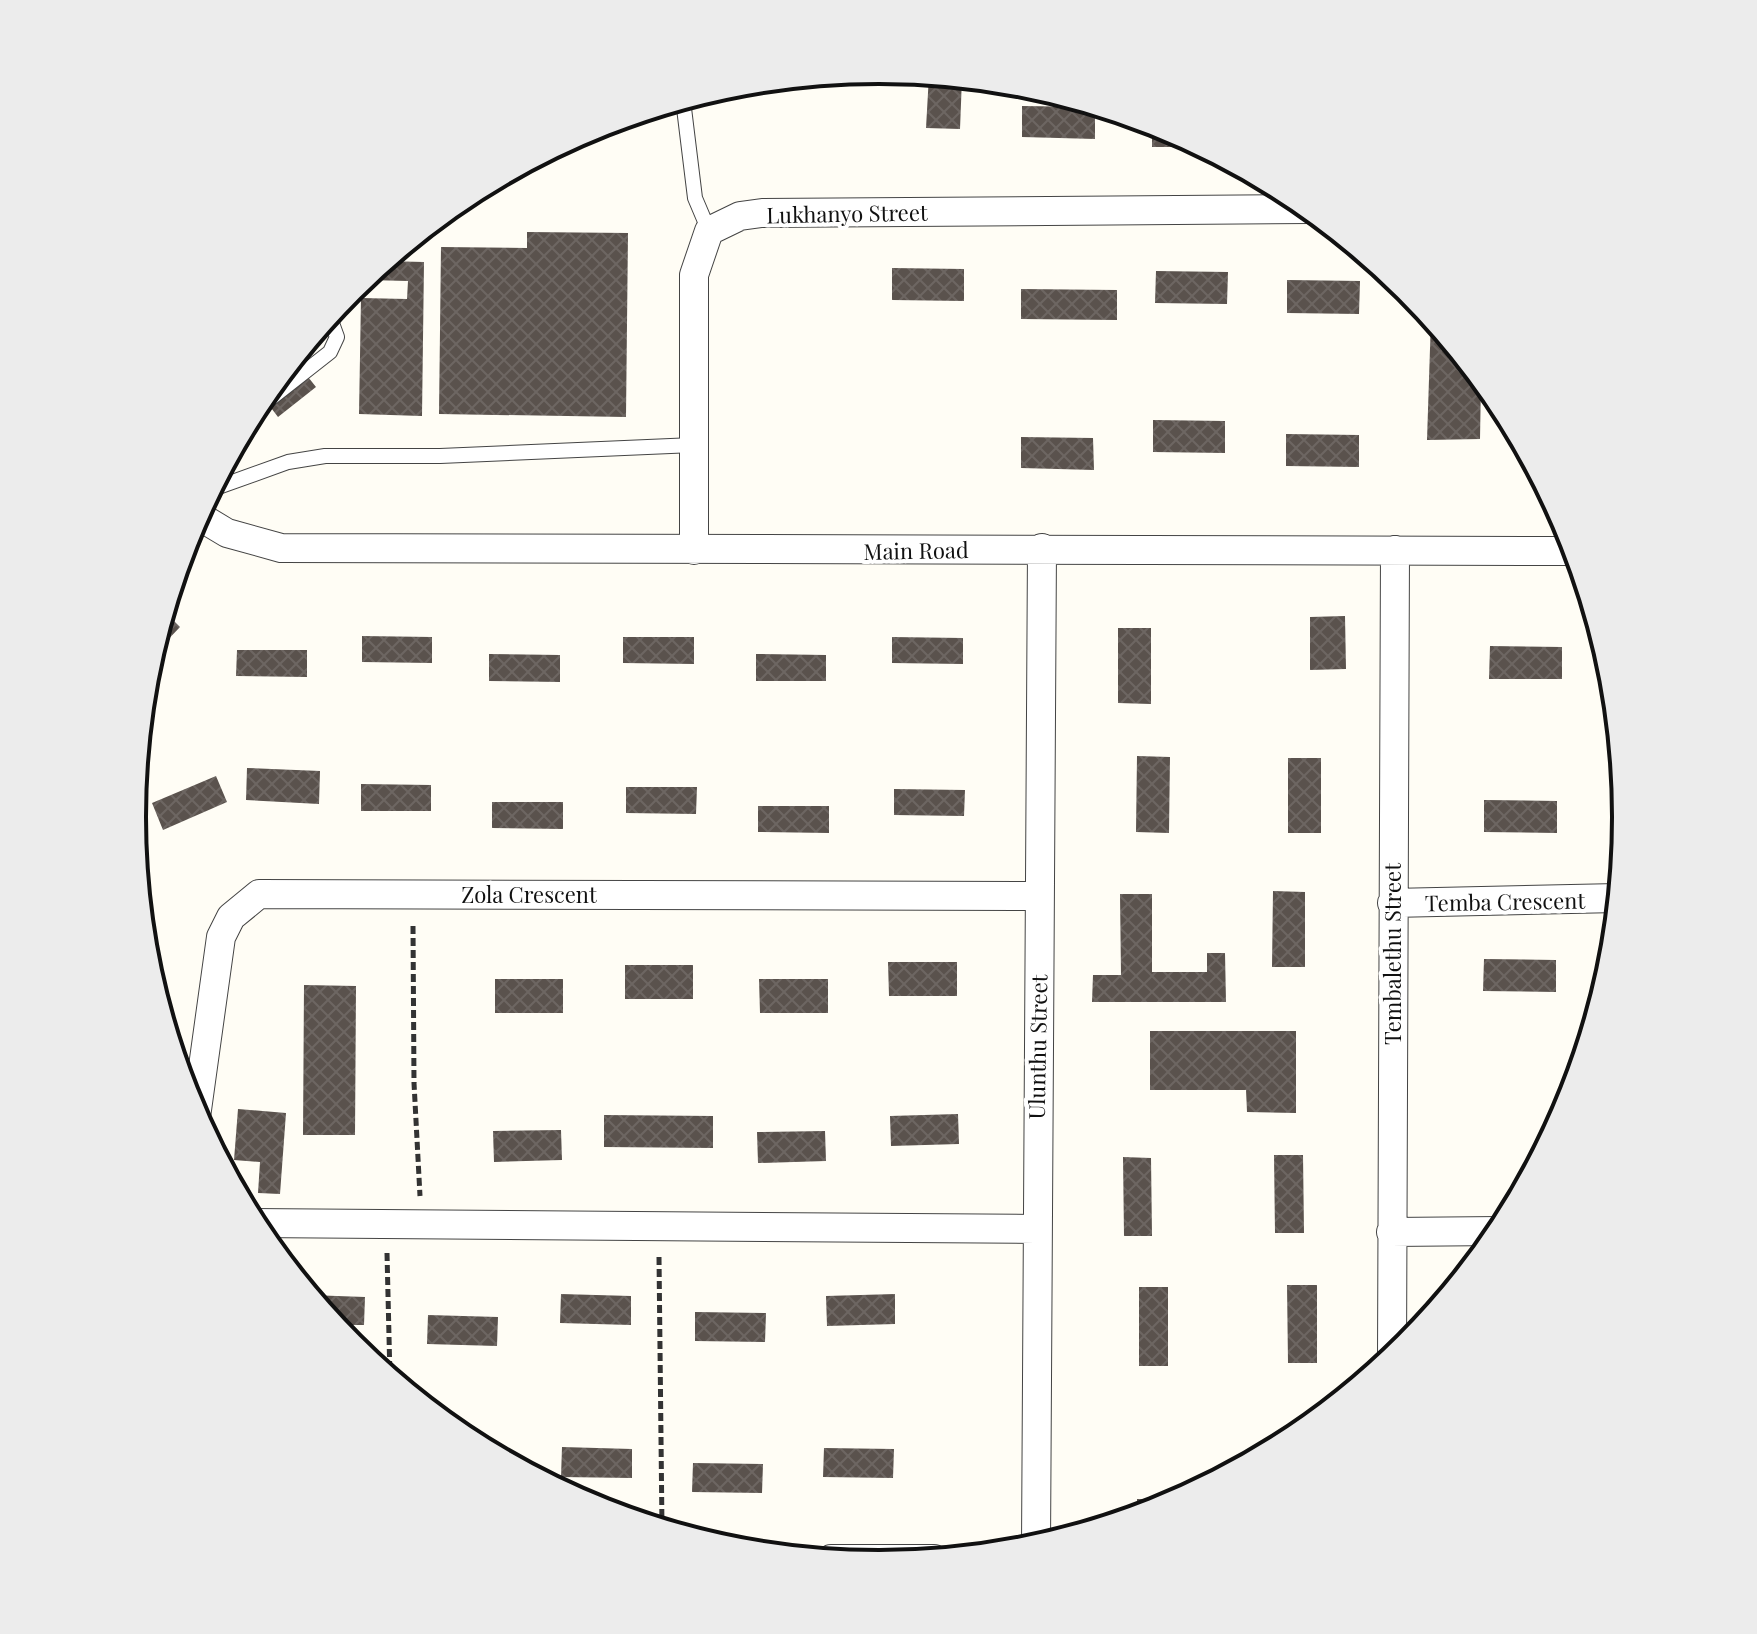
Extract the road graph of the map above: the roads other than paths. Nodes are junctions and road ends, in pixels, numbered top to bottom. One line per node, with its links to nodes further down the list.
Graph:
1 (684, 110): 3 (lane)
2 (1288, 209): 3 (street, Lukhanyo Street)
3 (709, 231): 6 (street)
4 (333, 327): 5 (lane)
5 (286, 387)
6 (694, 445): 7 (lane); 12 (street)
7 (226, 484)
8 (215, 506): 10 (street)
9 (208, 521): 10 (street, Main Road)
10 (258, 543): 12 (street, Main Road)
11 (1042, 548): 12 (street, Main Road); 13 (street, Main Road); 15 (street, Ulunthu Street)
12 (694, 550)
13 (1395, 550): 14 (street, Main Road); 17 (street, Tembalethu Street)
14 (1562, 551)
15 (1039, 896): 18 (street, Zola Crescent); 20 (street, Ulunthu Street)
16 (1607, 898): 17 (street, Temba Crescent)
17 (1392, 903): 22 (street, Tembalethu Street)
18 (199, 1093)
19 (268, 1223): 20 (street)
20 (1035, 1229): 24 (street, Ulunthu Street)
21 (1483, 1231): 22 (street)
22 (1391, 1232): 23 (street, Tembalethu Street)
23 (1392, 1340)
24 (1036, 1533)

